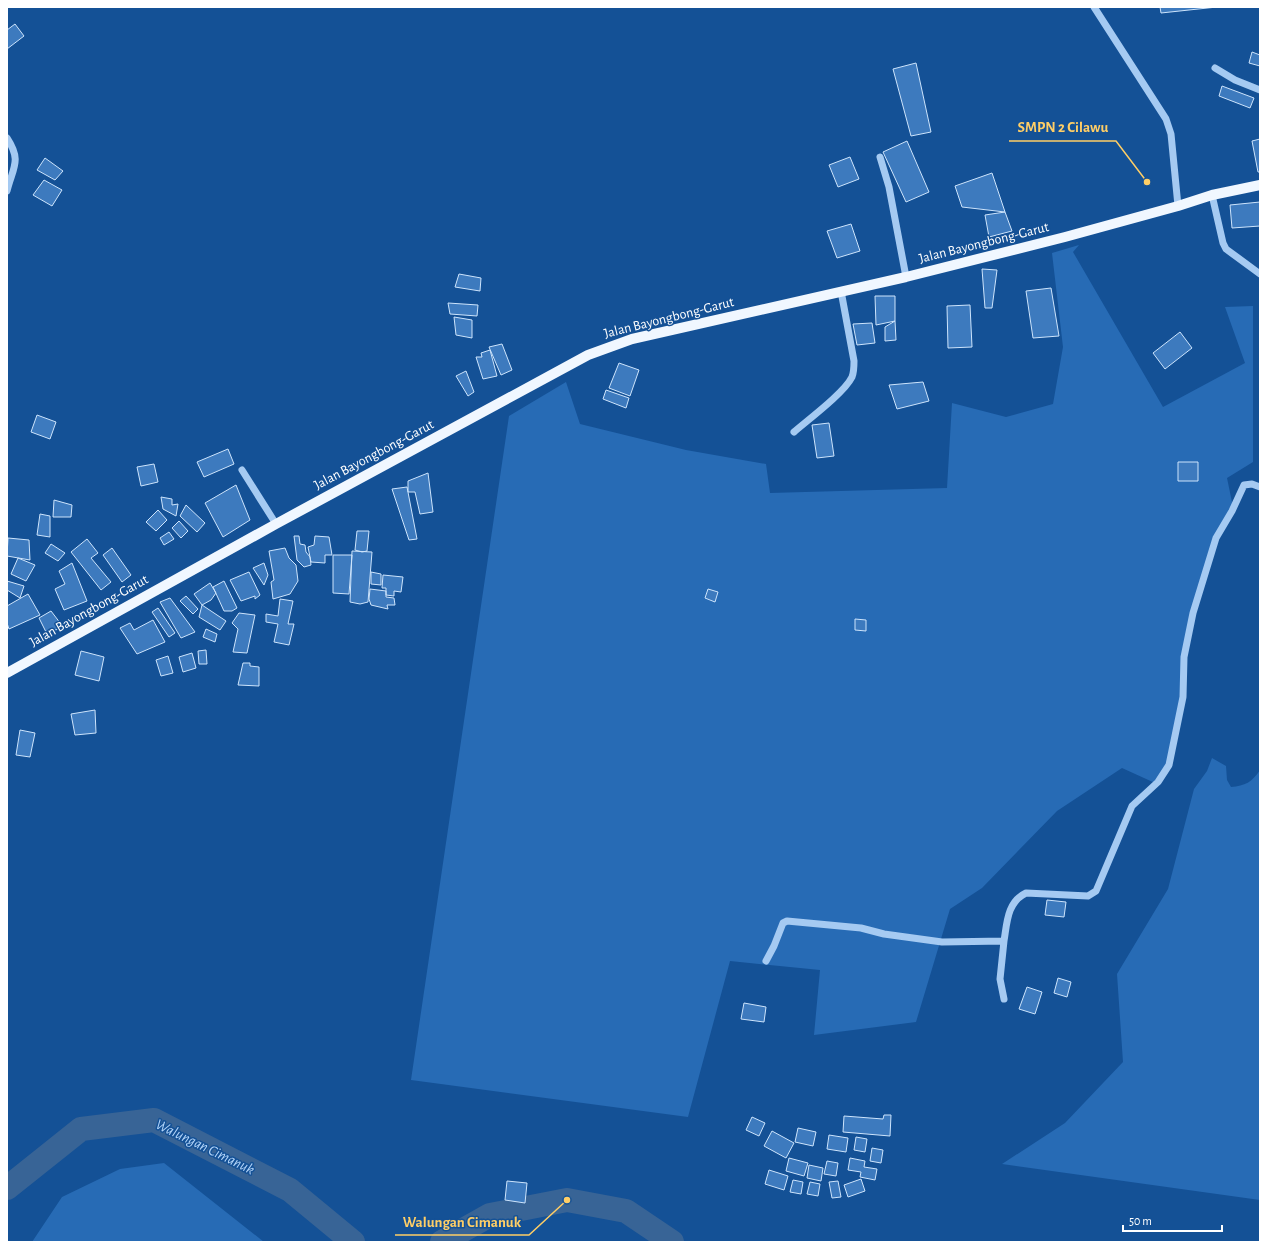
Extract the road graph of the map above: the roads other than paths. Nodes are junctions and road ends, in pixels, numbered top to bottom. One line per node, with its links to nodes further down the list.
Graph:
1 (1094, 7): 9 (street)
2 (1215, 68): 3 (street)
3 (1260, 90)
4 (7, 138): 7 (street)
5 (880, 157): 11 (street)
6 (1260, 185): 8 (main road, Jalan Bayongbong-Garut)
7 (7, 189)
8 (1212, 195): 9 (main road, Jalan Bayongbong-Garut); 10 (street)
9 (1178, 206): 11 (main road, Jalan Bayongbong-Garut)
10 (1260, 274)
11 (906, 277): 12 (main road, Jalan Bayongbong-Garut)
12 (841, 291): 13 (street); 16 (main road, Jalan Bayongbong-Garut)
13 (794, 432)
14 (242, 470): 16 (street)
15 (1260, 487): 18 (street)
16 (276, 524): 17 (main road, Jalan Bayongbong-Garut)
17 (7, 672)
18 (1004, 941): 19 (street); 20 (street)
19 (766, 961)
20 (1004, 999)

